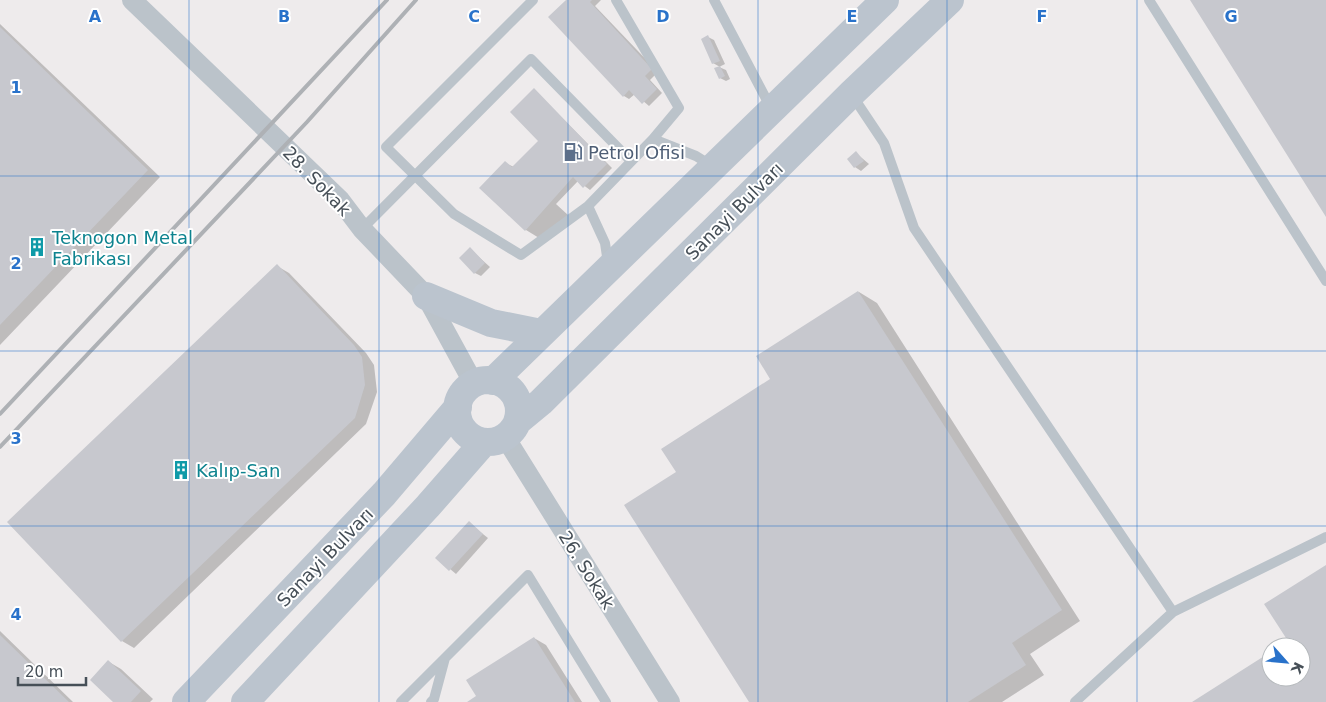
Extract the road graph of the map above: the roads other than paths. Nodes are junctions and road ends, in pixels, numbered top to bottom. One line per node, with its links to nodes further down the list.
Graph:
1 (132, 0): 15 (street, 28. Sokak)
2 (533, 0): 13 (lane)
3 (616, 0): 10 (lane)
4 (714, 0): 9 (lane)
5 (885, 0): 9 (main road)
6 (950, 0): 8 (main road, Sanayi Bulvarı)
7 (1150, 0): 17 (lane)
8 (851, 94): 22 (main road, Sanayi Bulvarı); 24 (lane)
9 (772, 109): 12 (main road)
10 (653, 139): 11 (lane); 12 (lane)
11 (631, 162): 13 (lane); 14 (lane)
12 (713, 166): 16 (main road)
13 (414, 176): 14 (lane); 15 (lane)
14 (588, 206): 16 (lane)
15 (362, 229): 18 (street, 28. Sokak)
16 (609, 267): 19 (main road)
17 (1326, 281)
18 (426, 296): 19 (main road); 20 (street, 28. Sokak)
19 (541, 333): 20 (main road)
20 (484, 382): 21 (main road); 22 (main road)
21 (458, 407): 22 (main road); 27 (main road, Sanayi Bulvarı)
22 (502, 433): 26 (main road, Sanayi Bulvarı); 31 (street, 26. Sokak)
23 (1326, 537): 24 (lane)
24 (1173, 612): 32 (lane)
25 (446, 658): 28 (lane); 29 (lane); 30 (lane)
26 (252, 699)
27 (186, 702)
28 (401, 702)
29 (431, 702)
30 (606, 702)
31 (670, 702)
32 (1075, 702)

